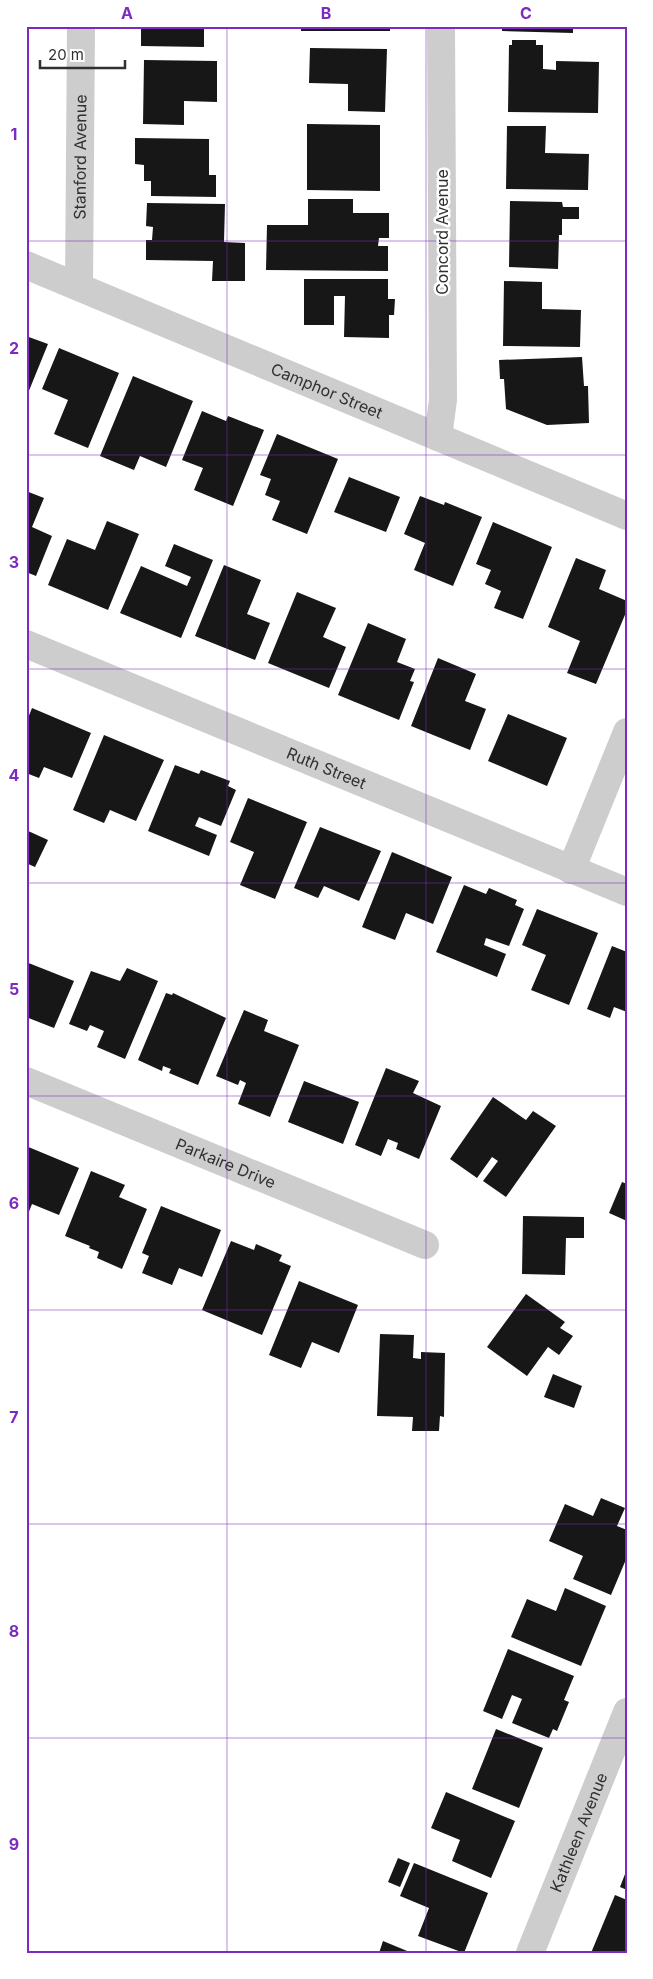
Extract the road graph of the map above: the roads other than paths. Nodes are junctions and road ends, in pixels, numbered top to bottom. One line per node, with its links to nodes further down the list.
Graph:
1 (81, 26): 4 (street, Stanford Avenue)
2 (441, 26): 5 (street, Concord Avenue)
3 (26, 265): 4 (street, Camphor Street)
4 (79, 287): 5 (street, Camphor Street)
5 (438, 437): 6 (street, Camphor Street)
6 (627, 516)
7 (26, 644): 9 (street, Ruth Street)
8 (627, 732): 9 (street)
9 (571, 870): 10 (street, Ruth Street)
10 (627, 892)
11 (26, 1081): 12 (street, Parkaire Drive)
12 (426, 1245)
13 (627, 1712): 14 (street, Kathleen Avenue)
14 (530, 1953)

